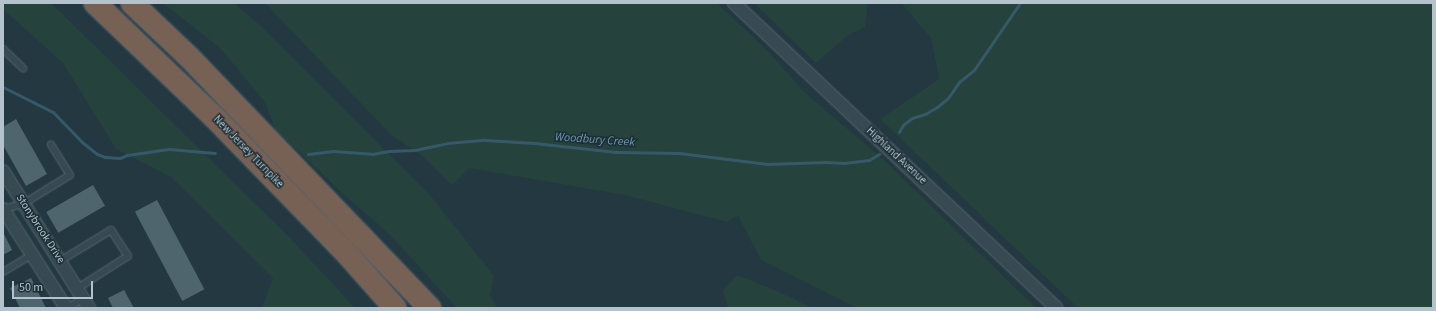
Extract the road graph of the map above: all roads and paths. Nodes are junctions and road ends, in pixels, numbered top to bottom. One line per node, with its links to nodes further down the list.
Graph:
1 (95, 3): 15 (highway, New Jersey Turnpike)
2 (132, 3): 16 (highway, New Jersey Turnpike)
3 (734, 3): 17 (street, Highland Avenue)
4 (3, 49): 5 (lane)
5 (23, 68)
6 (51, 145): 8 (lane)
7 (3, 171): 8 (street, Stonybrook Drive)
8 (23, 204): 9 (lane); 11 (street, Stonybrook Drive)
9 (3, 209): 10 (street, Stonybrook Drive)
10 (33, 254): 12 (lane); 14 (street, Stonybrook Drive)
11 (60, 261): 13 (street, Stonybrook Drive); 13 (lane)
12 (3, 272)
13 (84, 298): 14 (lane)
14 (67, 308)
15 (395, 308)
16 (430, 308)
17 (1057, 308)

